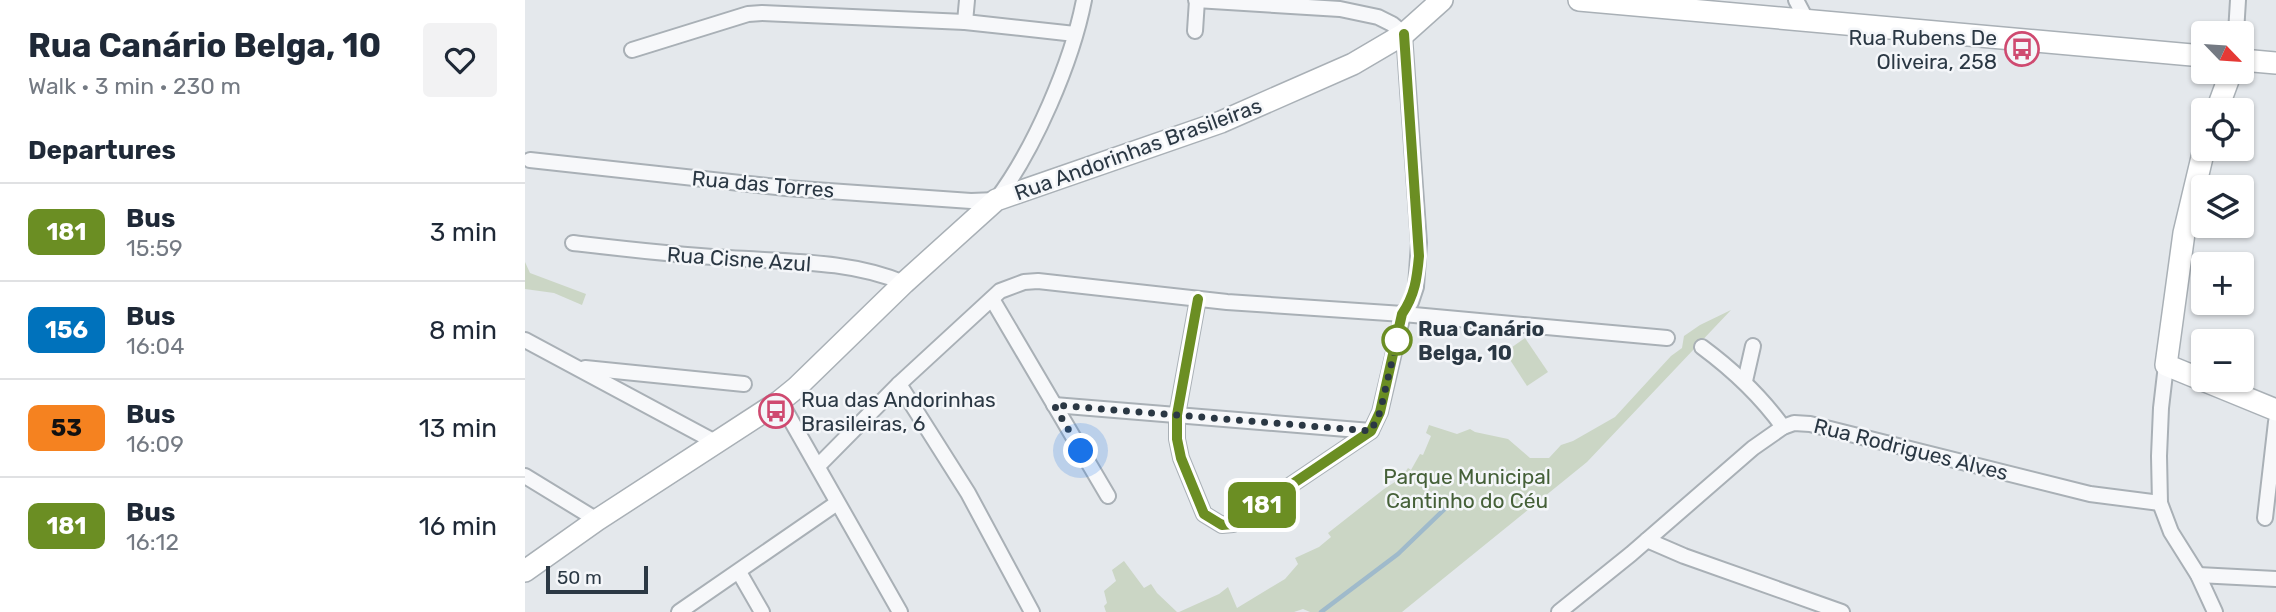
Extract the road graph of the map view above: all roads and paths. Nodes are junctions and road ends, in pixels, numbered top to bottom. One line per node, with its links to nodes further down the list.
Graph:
1 (967, 0): 11 (street)
2 (1084, 0): 13 (street)
3 (1197, 0): 12 (street); 14 (street)
4 (1442, 0): 14 (street, Rua Andorinhas Brasileiras)
5 (1579, 0): 8 (street)
6 (1796, 0): 9 (street)
7 (2238, 0): 10 (street)
8 (1657, 4): 9 (street)
9 (1807, 21): 16 (street)
10 (2237, 21)
11 (965, 22): 13 (street); 15 (street)
12 (1195, 31)
13 (1075, 34): 21 (street)
14 (1404, 34): 21 (street, Rua Andorinhas Brasileiras); 26 (street)
15 (632, 50)
16 (2191, 55)
17 (2254, 61): 18 (street)
18 (2276, 63)
19 (530, 160): 21 (street, Rua das Torres)
20 (2201, 161): 31 (street)
21 (996, 200): 23 (street, Rua Andorinhas Brasileiras)
22 (573, 243): 23 (street, Rua Cisne Azul)
23 (904, 283): 36 (street, Rua Andorinhas Brasileiras)
24 (992, 299): 25 (street); 35 (street); 37 (street)
25 (1198, 299): 26 (street); 39 (street)
26 (1402, 314): 27 (street); 42 (street)
27 (1667, 338)
28 (525, 340): 32 (street)
29 (1753, 346): 33 (street)
30 (1702, 347): 33 (street)
31 (2166, 365): 38 (street); 48 (street)
32 (578, 367): 34 (street); 43 (street)
33 (1745, 381): 41 (street)
34 (744, 384)
35 (899, 384): 44 (street); 59 (street)
36 (780, 401): 43 (street, Rua Andorinhas Brasileiras); 44 (street)
37 (1054, 405): 39 (street); 46 (street)
38 (2276, 410)
39 (1177, 415): 42 (street); 42 (street)
40 (2276, 422): 49 (street)
41 (1783, 426): 48 (street, Rua Rodrigues Alves); 51 (street, Rua Rodrigues Alves)
42 (1371, 431)
43 (715, 442): 50 (street, Rua Andorinhas Brasileiras)
44 (818, 466): 47 (street)
45 (525, 476): 50 (street)
46 (1108, 496)
47 (837, 503): 53 (street); 58 (street)
48 (2160, 503): 54 (street)
49 (2265, 518)
50 (597, 520): 52 (street, Rua Andorinhas Brasileiras)
51 (1647, 540): 60 (street, Rua Rodrigues Alves); 61 (street)
52 (525, 571)
53 (739, 572): 56 (street); 57 (street)
54 (2198, 575): 55 (street); 62 (street)
55 (2276, 579)
56 (679, 612)
57 (762, 612)
58 (900, 612)
59 (1032, 612)
60 (1559, 612)
61 (1842, 612)
62 (2215, 612)

